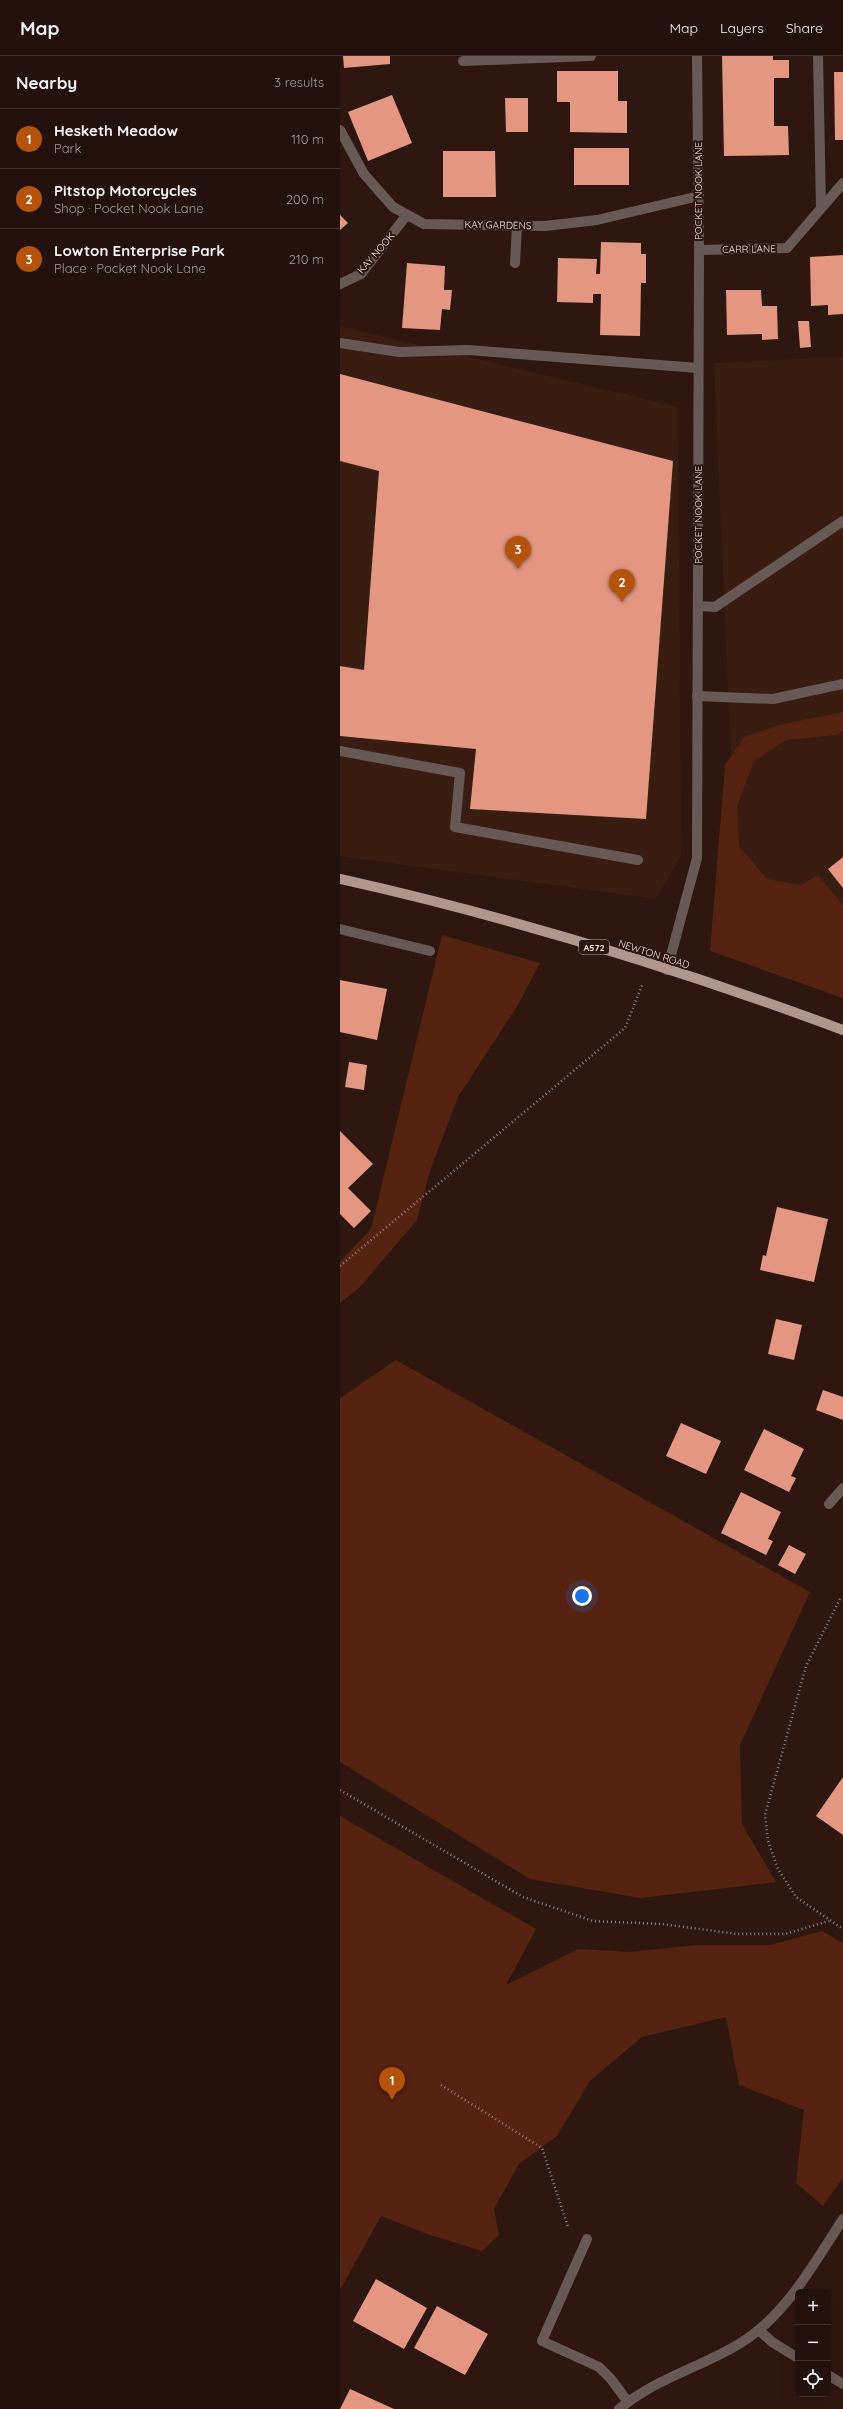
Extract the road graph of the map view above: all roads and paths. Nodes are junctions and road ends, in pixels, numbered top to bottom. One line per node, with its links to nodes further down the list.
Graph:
1 (591, 56): 4 (street)
2 (697, 56): 7 (street, POCKET NOOK LANE)
3 (818, 56): 8 (street)
4 (464, 61)
5 (340, 130): 9 (street, KAY GARDENS)
6 (843, 183): 8 (street, CARR LANE)
7 (699, 196): 10 (street, KAY GARDENS); 11 (street, POCKET NOOK LANE)
8 (821, 208): 11 (street, CARR LANE)
9 (406, 216): 10 (street, KAY GARDENS); 13 (street, KAY NOOK)
10 (517, 226): 12 (street)
11 (699, 250): 15 (street, POCKET NOOK LANE)
12 (515, 263)
13 (340, 284)
14 (340, 343): 15 (street)
15 (698, 368): 17 (street, POCKET NOOK LANE)
16 (843, 521): 17 (street)
17 (698, 606): 19 (street, POCKET NOOK LANE)
18 (843, 684): 19 (street)
19 (697, 696): 25 (street, POCKET NOOK LANE)
20 (340, 752): 21 (street)
21 (638, 860)
22 (340, 879): 25 (main road, NEWTON ROAD / A572)
23 (340, 929): 24 (street)
24 (430, 951)
25 (667, 970): 27 (main road, NEWTON ROAD / A572)
26 (636, 999): 28 (path)
27 (843, 1030)
28 (340, 1266)
29 (843, 1488): 30 (street)
30 (829, 1504)
31 (840, 1599): 33 (path)
32 (340, 1790): 33 (path)
33 (829, 1921): 34 (path)
34 (843, 1929)
35 (441, 2085): 37 (path)
36 (843, 2219): 39 (street)
37 (569, 2229)
38 (587, 2239): 43 (street)
39 (760, 2330): 40 (street); 43 (street)
40 (795, 2356)
41 (831, 2377): 42 (street)
42 (843, 2384)
43 (628, 2402): 44 (street)
44 (619, 2409)

